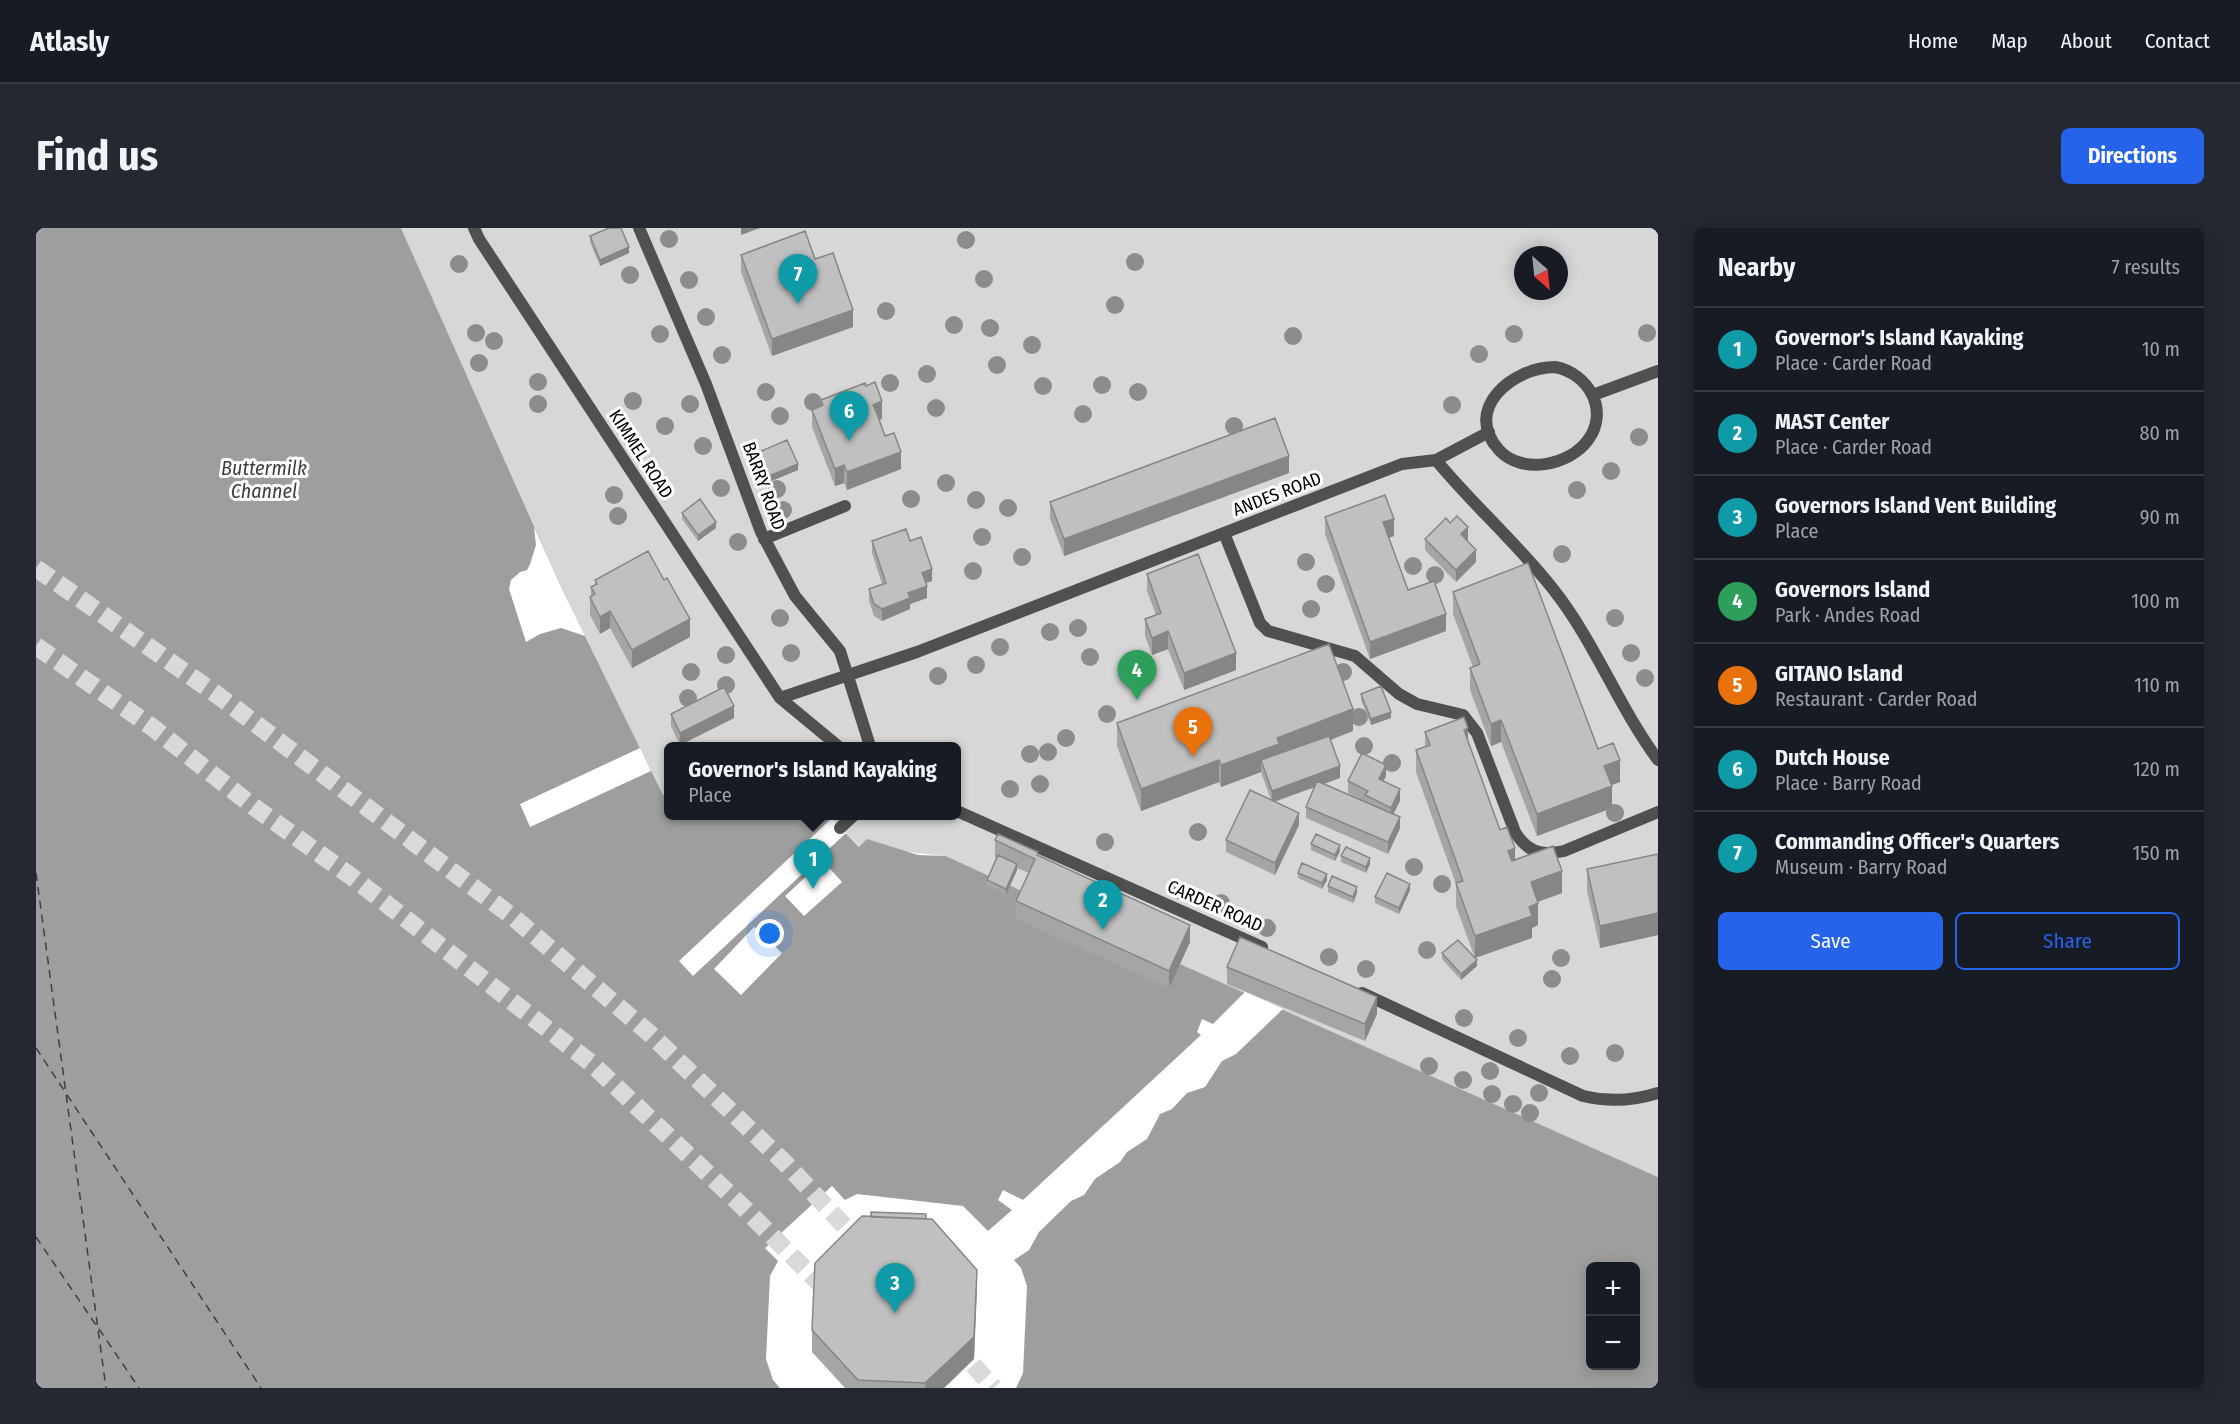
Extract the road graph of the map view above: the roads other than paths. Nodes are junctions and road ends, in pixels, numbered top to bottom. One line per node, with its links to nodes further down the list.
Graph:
1 (474, 228): 11 (street, KIMMEL ROAD)
2 (639, 228): 9 (street, BARRY ROAD)
3 (1658, 371): 4 (street)
4 (1593, 395): 5 (street); 5 (street)
5 (1489, 432): 6 (street)
6 (1436, 460): 8 (street, ANDES ROAD); 14 (street)
7 (845, 506): 9 (street)
8 (1224, 533): 10 (street, ANDES ROAD); 15 (street)
9 (764, 539): 10 (street, BARRY ROAD)
10 (849, 674): 11 (street, ANDES ROAD); 13 (street, BARRY ROAD)
11 (780, 699): 12 (street)
12 (832, 742)
13 (869, 742)
14 (1658, 760)
15 (1658, 812)
16 (961, 813): 19 (street, CARDER ROAD)
17 (849, 820): 18 (street)
18 (840, 828)
19 (1273, 952)
20 (1348, 987): 21 (street)
21 (1658, 1093)

